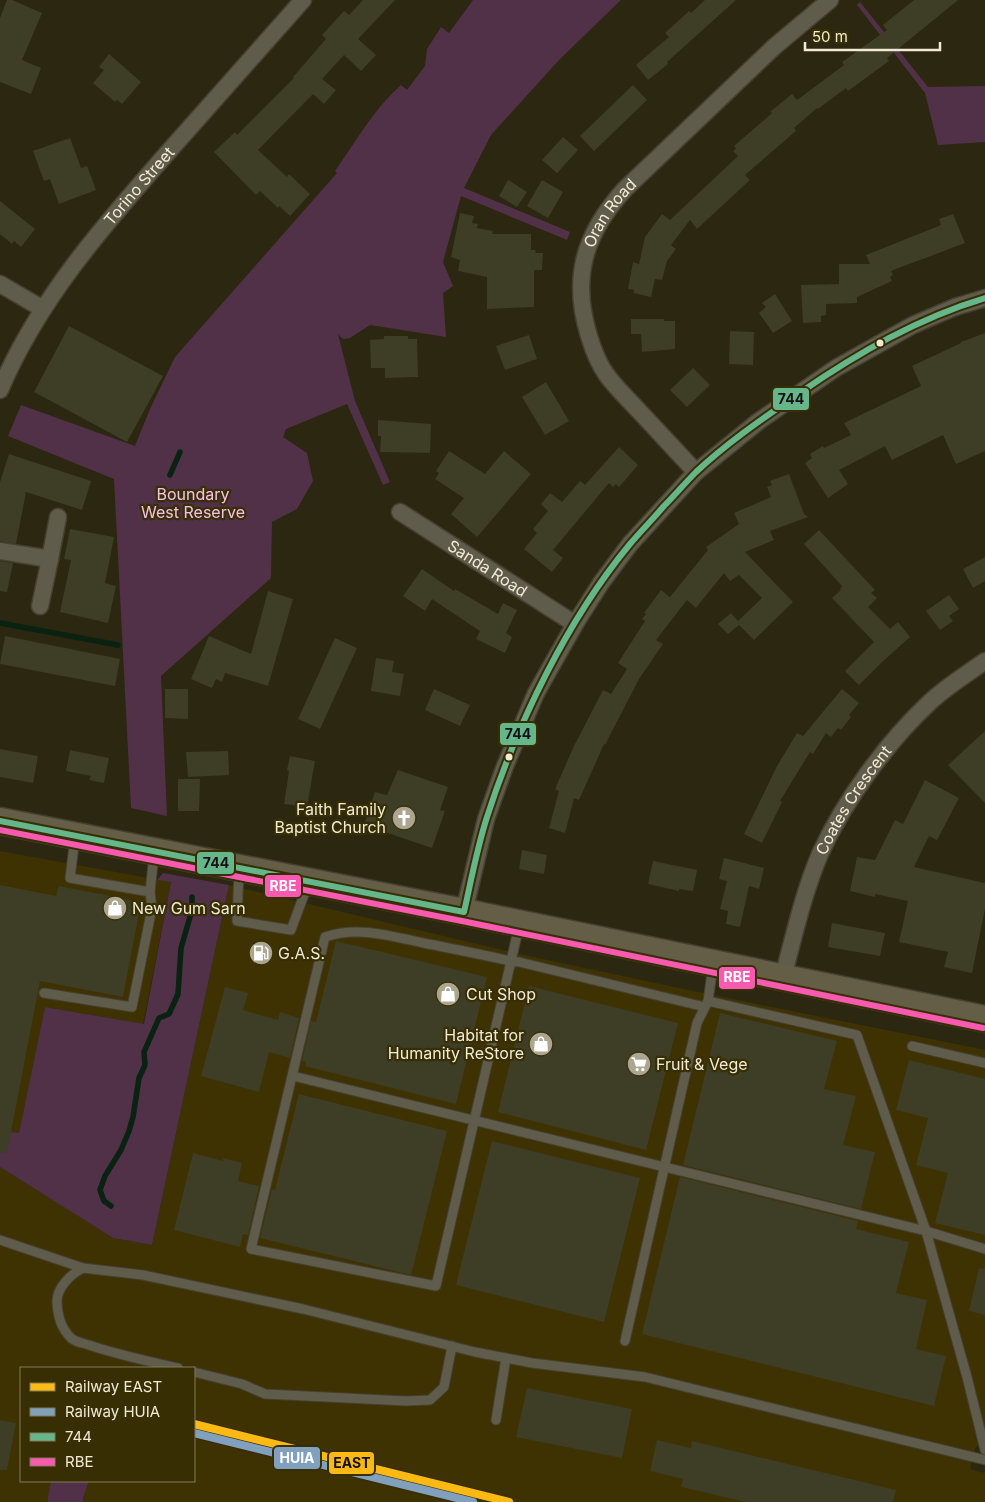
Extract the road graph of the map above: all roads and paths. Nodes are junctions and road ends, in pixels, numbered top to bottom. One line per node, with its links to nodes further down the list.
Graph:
1 (303, 0): 5 (street, Torino Street)
2 (830, 0): 7 (street, Oran Road)
3 (0, 284): 5 (street)
4 (985, 298): 7 (street)
5 (43, 309): 6 (street, Torino Street)
6 (0, 390)
7 (696, 472): 13 (street)
8 (400, 512): 13 (street, Sanda Road)
9 (58, 518): 11 (street)
10 (0, 551): 11 (street)
11 (50, 559): 12 (street)
12 (40, 606)
13 (575, 624): 21 (street)
14 (985, 661): 25 (street, Coates Crescent)
15 (0, 821): 16 (main road)
16 (75, 836): 17 (main road); 20 (lane)
17 (154, 851): 18 (main road); 20 (lane)
18 (240, 868): 19 (main road); 19 (lane)
19 (309, 882): 21 (main road)
20 (150, 892): 26 (lane)
21 (464, 912): 22 (main road)
22 (519, 924): 23 (lane); 24 (main road)
23 (511, 961): 27 (lane); 31 (lane); 32 (lane)
24 (714, 963): 25 (main road); 27 (lane)
25 (783, 977): 28 (main road)
26 (44, 993)
27 (706, 1004): 33 (lane); 34 (lane)
28 (985, 1019)
29 (912, 1046): 30 (lane)
30 (985, 1062)
31 (293, 1076): 32 (lane); 32 (lane)
32 (474, 1120): 33 (lane)
33 (664, 1167): 34 (lane); 38 (lane)
34 (926, 1231): 36 (lane); 44 (lane)
35 (0, 1240): 37 (lane)
36 (985, 1249)
37 (83, 1268): 39 (lane); 41 (lane)
38 (625, 1341)
39 (452, 1346): 40 (lane); 42 (lane)
40 (506, 1358): 43 (lane); 45 (lane)
41 (174, 1367)
42 (195, 1372)
43 (496, 1420)
44 (985, 1450)
45 (985, 1460)

